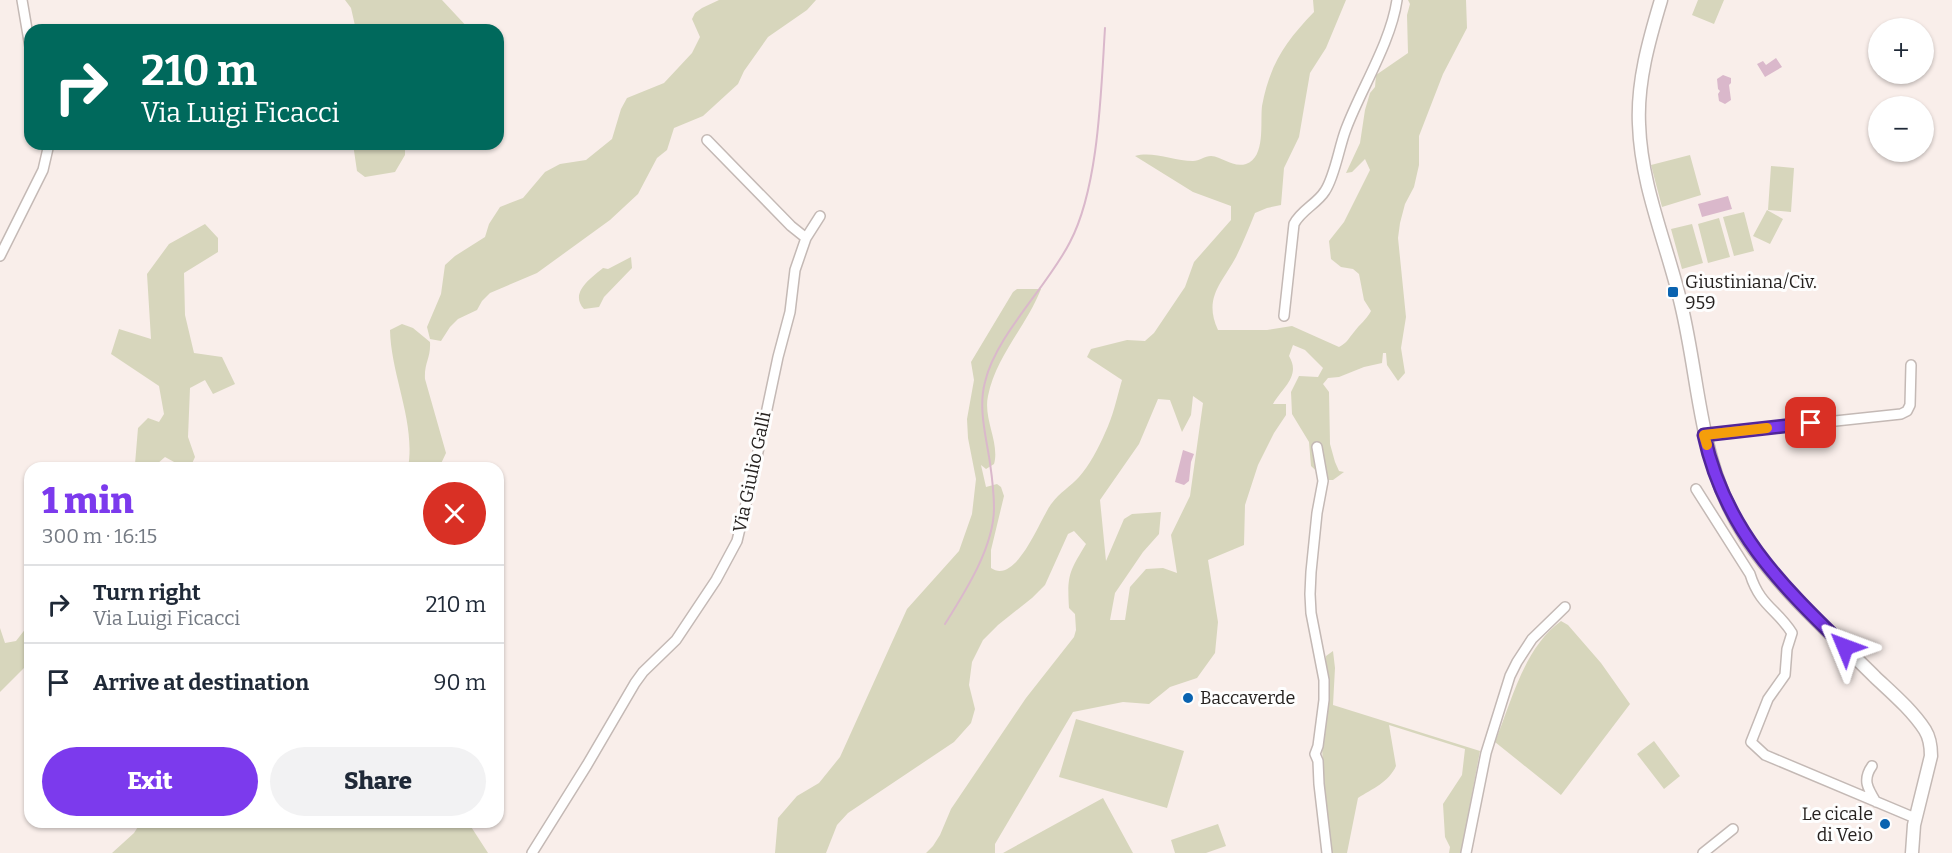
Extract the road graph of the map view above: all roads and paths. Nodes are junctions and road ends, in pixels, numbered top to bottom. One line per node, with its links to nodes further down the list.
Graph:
1 (22, 0): 4 (street)
2 (1397, 0): 10 (street)
3 (1661, 0): 12 (street)
4 (26, 24)
5 (707, 140): 8 (street)
6 (48, 150): 9 (street)
7 (820, 216): 8 (street, Via Giulio Galli)
8 (806, 238): 22 (street, Via Giulio Galli)
9 (0, 256)
10 (1284, 316)
11 (1911, 365): 12 (street)
12 (1704, 435): 20 (street)
13 (1317, 447): 23 (street)
14 (1696, 489): 17 (street)
15 (1565, 607): 24 (street)
16 (1742, 736): 17 (street)
17 (1751, 742): 19 (street)
18 (1872, 766): 19 (street)
19 (1876, 802): 20 (street)
20 (1915, 818): 26 (street)
21 (1733, 829): 25 (street)
22 (532, 853)
23 (1327, 853)
24 (1466, 853)
25 (1703, 853)
26 (1912, 853)

